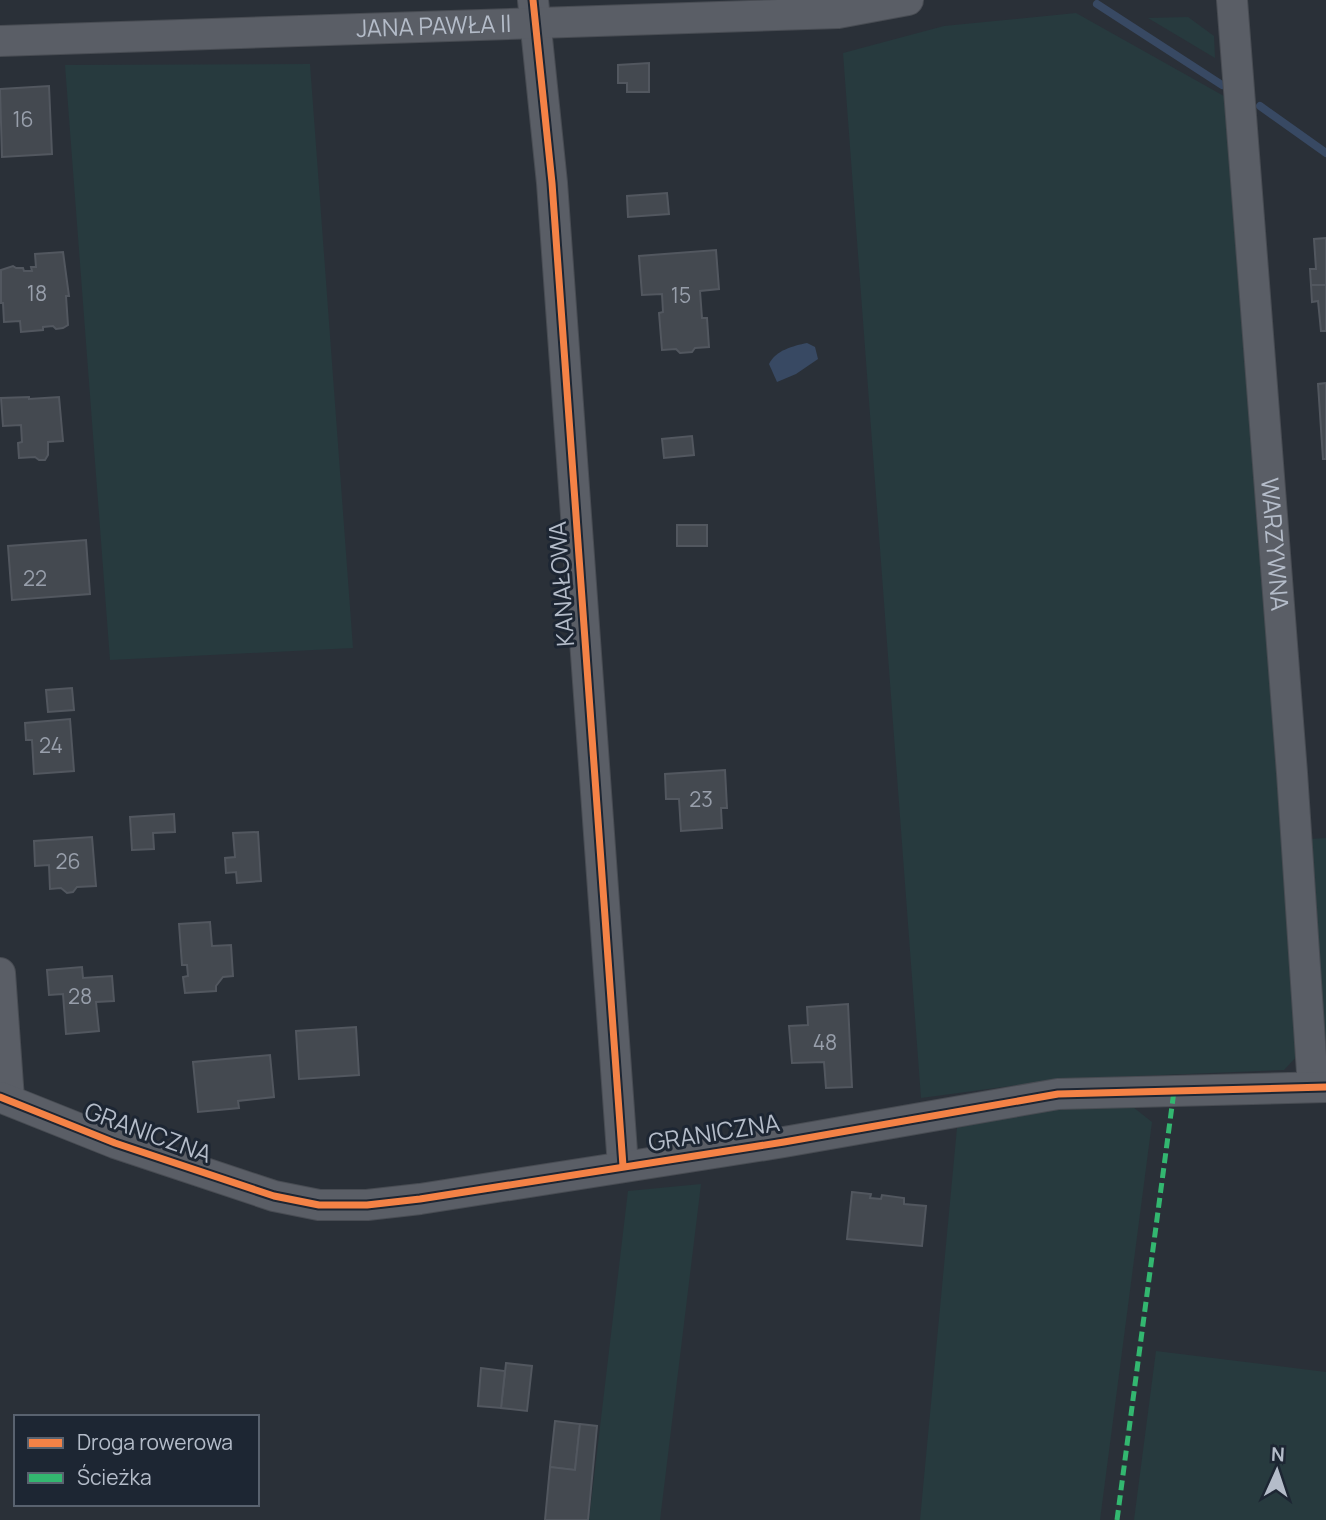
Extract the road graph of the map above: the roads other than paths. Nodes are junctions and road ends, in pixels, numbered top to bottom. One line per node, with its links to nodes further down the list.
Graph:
1 (908, 0): 3 (street, JANA PAWŁA II)
2 (1231, 0): 6 (street, WARZYWNA)
3 (534, 12): 4 (street, JANA PAWŁA II); 8 (street, KANAŁOWA)
4 (0, 41)
5 (0, 973): 7 (street)
6 (1320, 1087): 8 (street, GRANICZNA)
7 (4, 1098): 8 (street, GRANICZNA)
8 (623, 1166)

